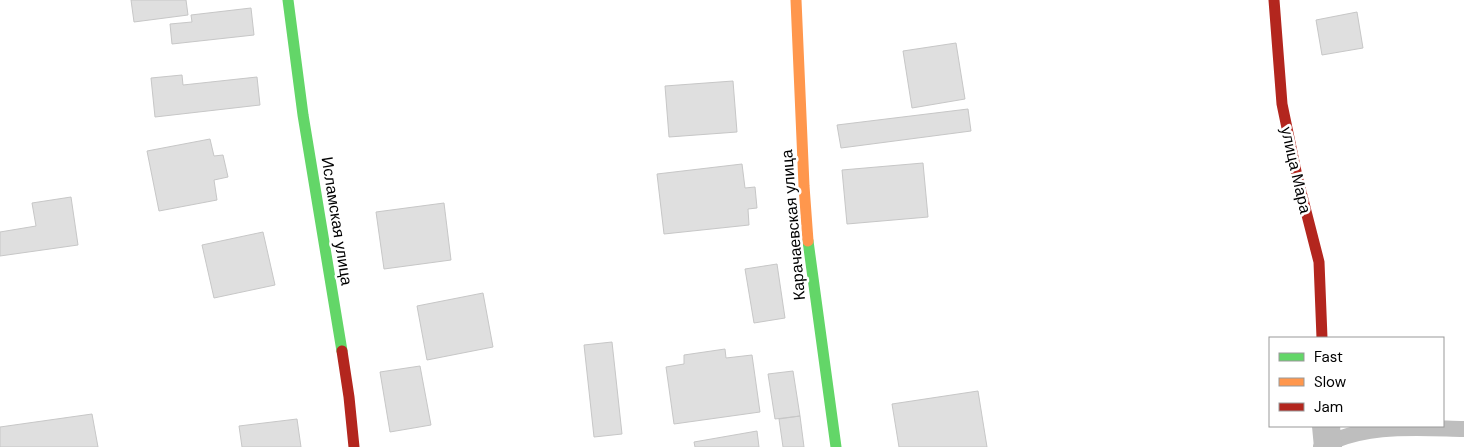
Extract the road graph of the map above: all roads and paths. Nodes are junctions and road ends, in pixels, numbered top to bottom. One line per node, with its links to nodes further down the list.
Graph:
1 (288, 0): 7 (street, Исламская улица)
2 (796, 0): 8 (street, Карачаевская улица)
3 (1274, 0): 4 (street, улица Мара)
4 (1322, 337)
5 (1464, 429): 6 (lane)
6 (1326, 441)
7 (354, 447)
8 (836, 447)

